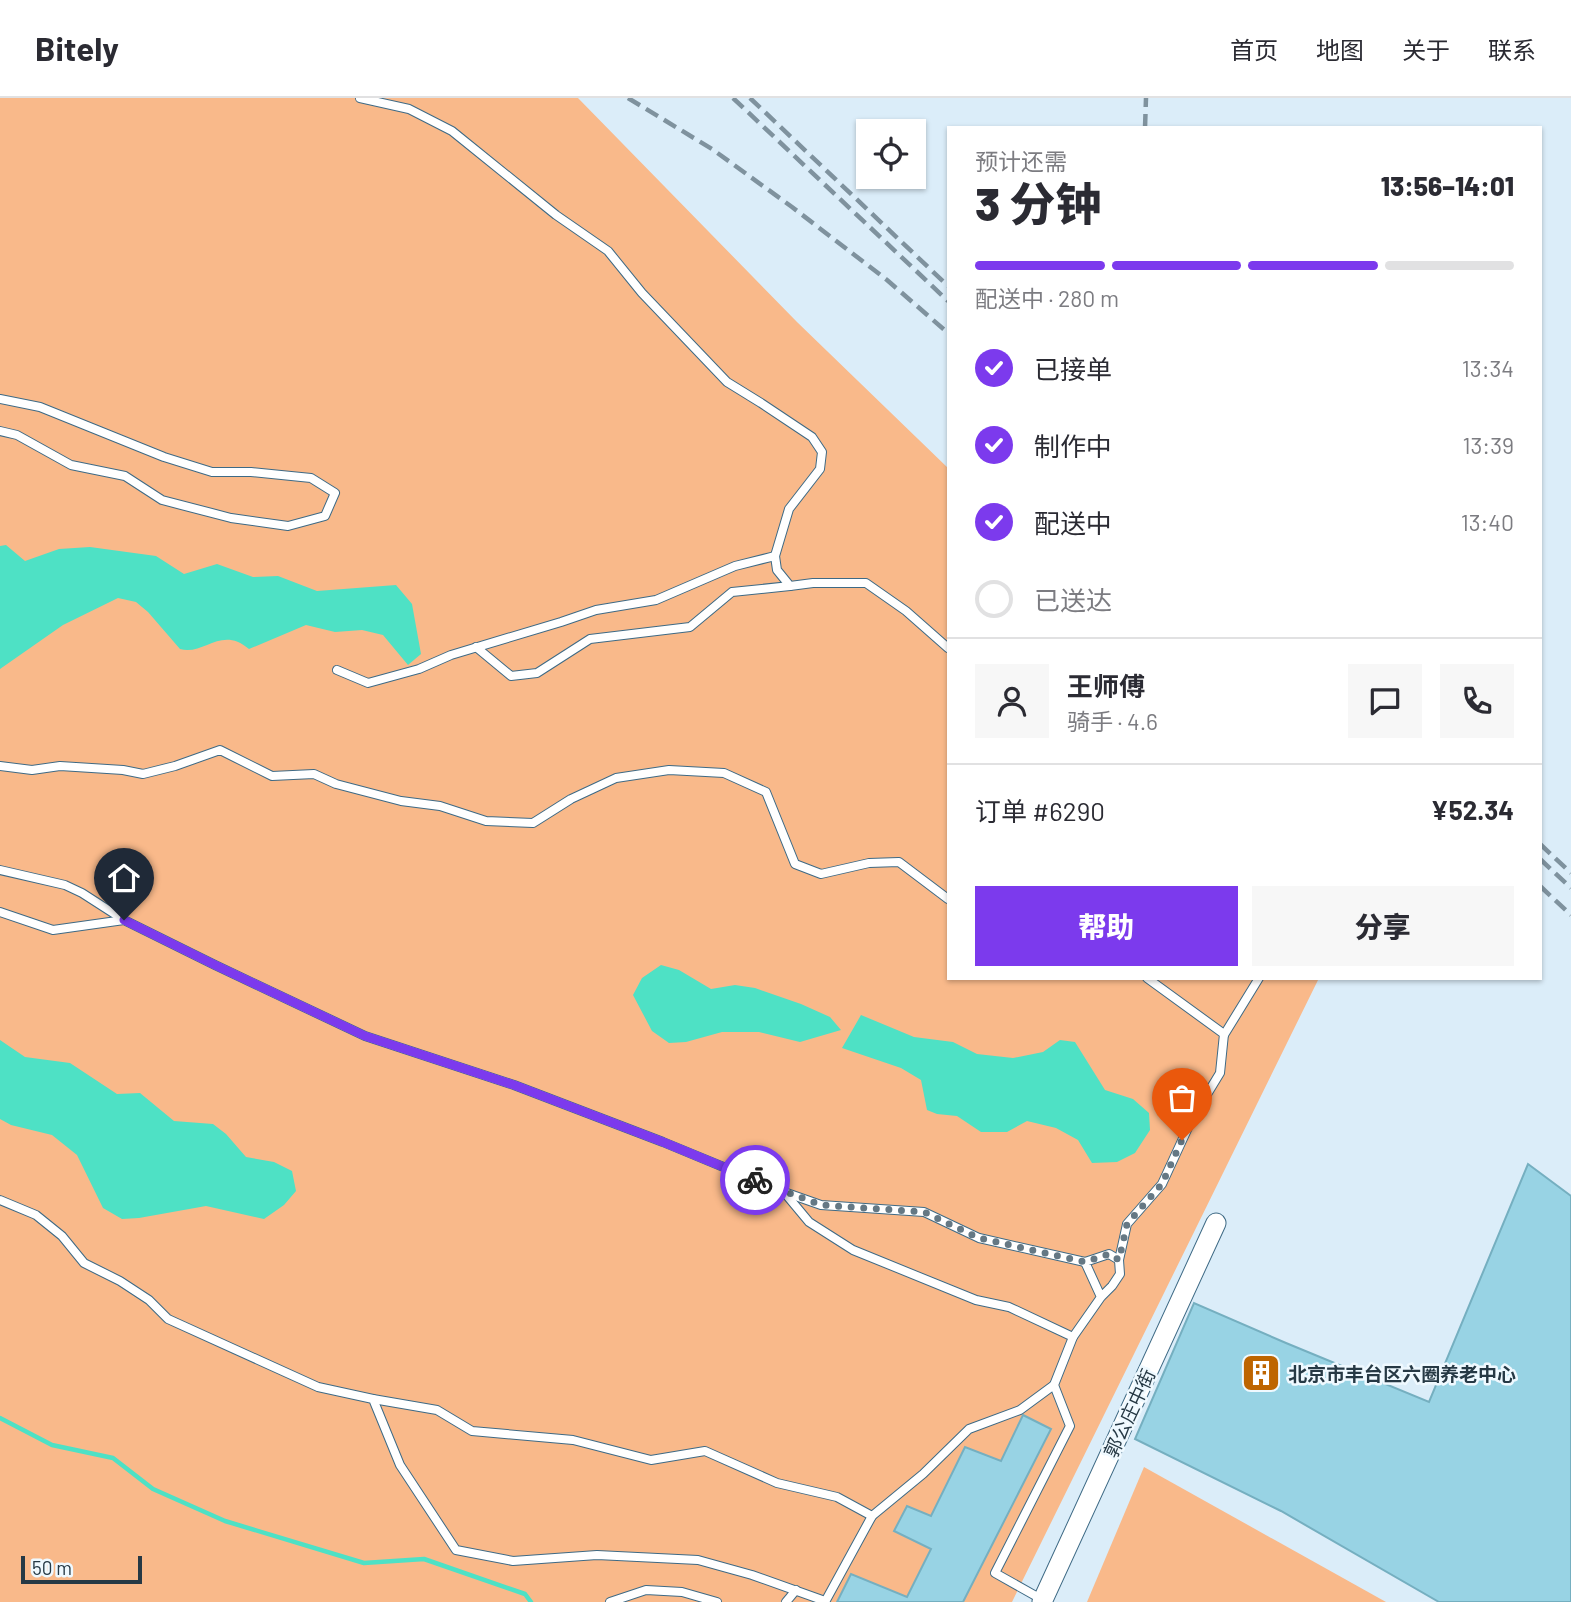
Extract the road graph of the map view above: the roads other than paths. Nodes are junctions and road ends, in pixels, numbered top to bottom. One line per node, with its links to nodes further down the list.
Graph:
1 (360, 98): 4 (lane)
2 (0, 399): 3 (lane)
3 (0, 431)
4 (775, 556): 5 (lane); 6 (lane)
5 (790, 586): 6 (lane); 7 (lane)
6 (476, 647): 8 (lane)
7 (947, 647)
8 (337, 670)
9 (0, 766): 11 (lane)
10 (0, 870): 13 (lane)
11 (947, 898)
12 (0, 912): 13 (lane)
13 (124, 920): 17 (lane)
14 (1150, 980): 16 (lane)
15 (1258, 980): 16 (lane)
16 (1224, 1035): 20 (lane)
17 (784, 1192): 21 (lane); 23 (lane)
18 (0, 1200): 25 (lane)
19 (1216, 1223): 29 (street, 郭公庄中街)
20 (1119, 1260): 21 (lane); 22 (lane)
21 (1085, 1262): 22 (lane)
22 (1101, 1297): 23 (lane)
23 (1073, 1337): 24 (lane)
24 (1054, 1385): 26 (lane); 29 (lane)
25 (373, 1399): 26 (lane); 27 (lane)
26 (872, 1516): 28 (lane)
27 (796, 1590): 28 (lane); 32 (lane)
28 (825, 1601)
29 (1043, 1601)
30 (610, 1602): 31 (lane)
31 (717, 1602)
32 (786, 1602)

